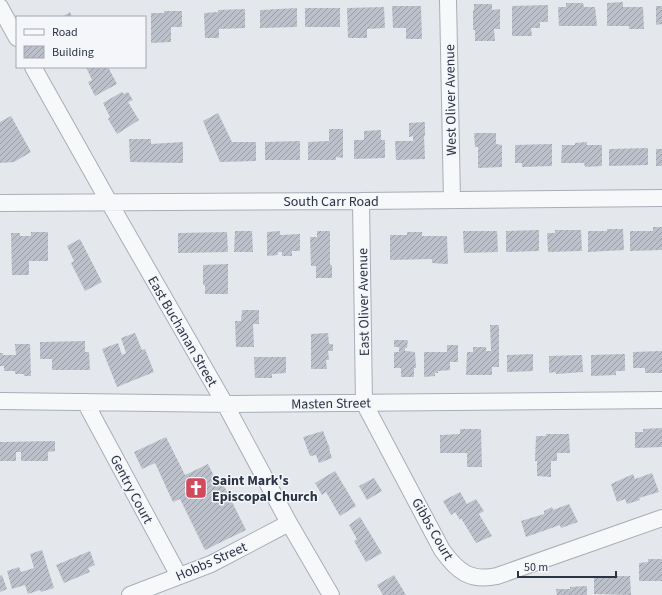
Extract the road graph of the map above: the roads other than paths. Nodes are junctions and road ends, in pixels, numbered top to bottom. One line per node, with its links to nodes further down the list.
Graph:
1 (448, 0): 6 (street, West Oliver Avenue)
2 (0, 7): 3 (street)
3 (16, 36)
4 (34, 68): 8 (street, East Buchanan Street)
5 (662, 198): 6 (street, South Carr Road)
6 (452, 200): 7 (street, South Carr Road)
7 (361, 201): 8 (street, South Carr Road); 13 (street, East Oliver Avenue)
8 (108, 202): 9 (street, South Carr Road); 14 (street, East Buchanan Street)
9 (0, 203)
10 (662, 400): 13 (street, Masten Street)
11 (0, 401): 12 (street, Masten Street)
12 (86, 402): 14 (street, Masten Street); 17 (street, Gentry Court)
13 (364, 403): 14 (street, Masten Street); 15 (street, Gibbs Court)
14 (226, 404): 16 (street, East Buchanan Street)
15 (662, 518)
16 (289, 523): 17 (street, Hobbs Street); 19 (street, East Buchanan Street)
17 (179, 576): 18 (street, Hobbs Street)
18 (130, 595)
19 (331, 595)

